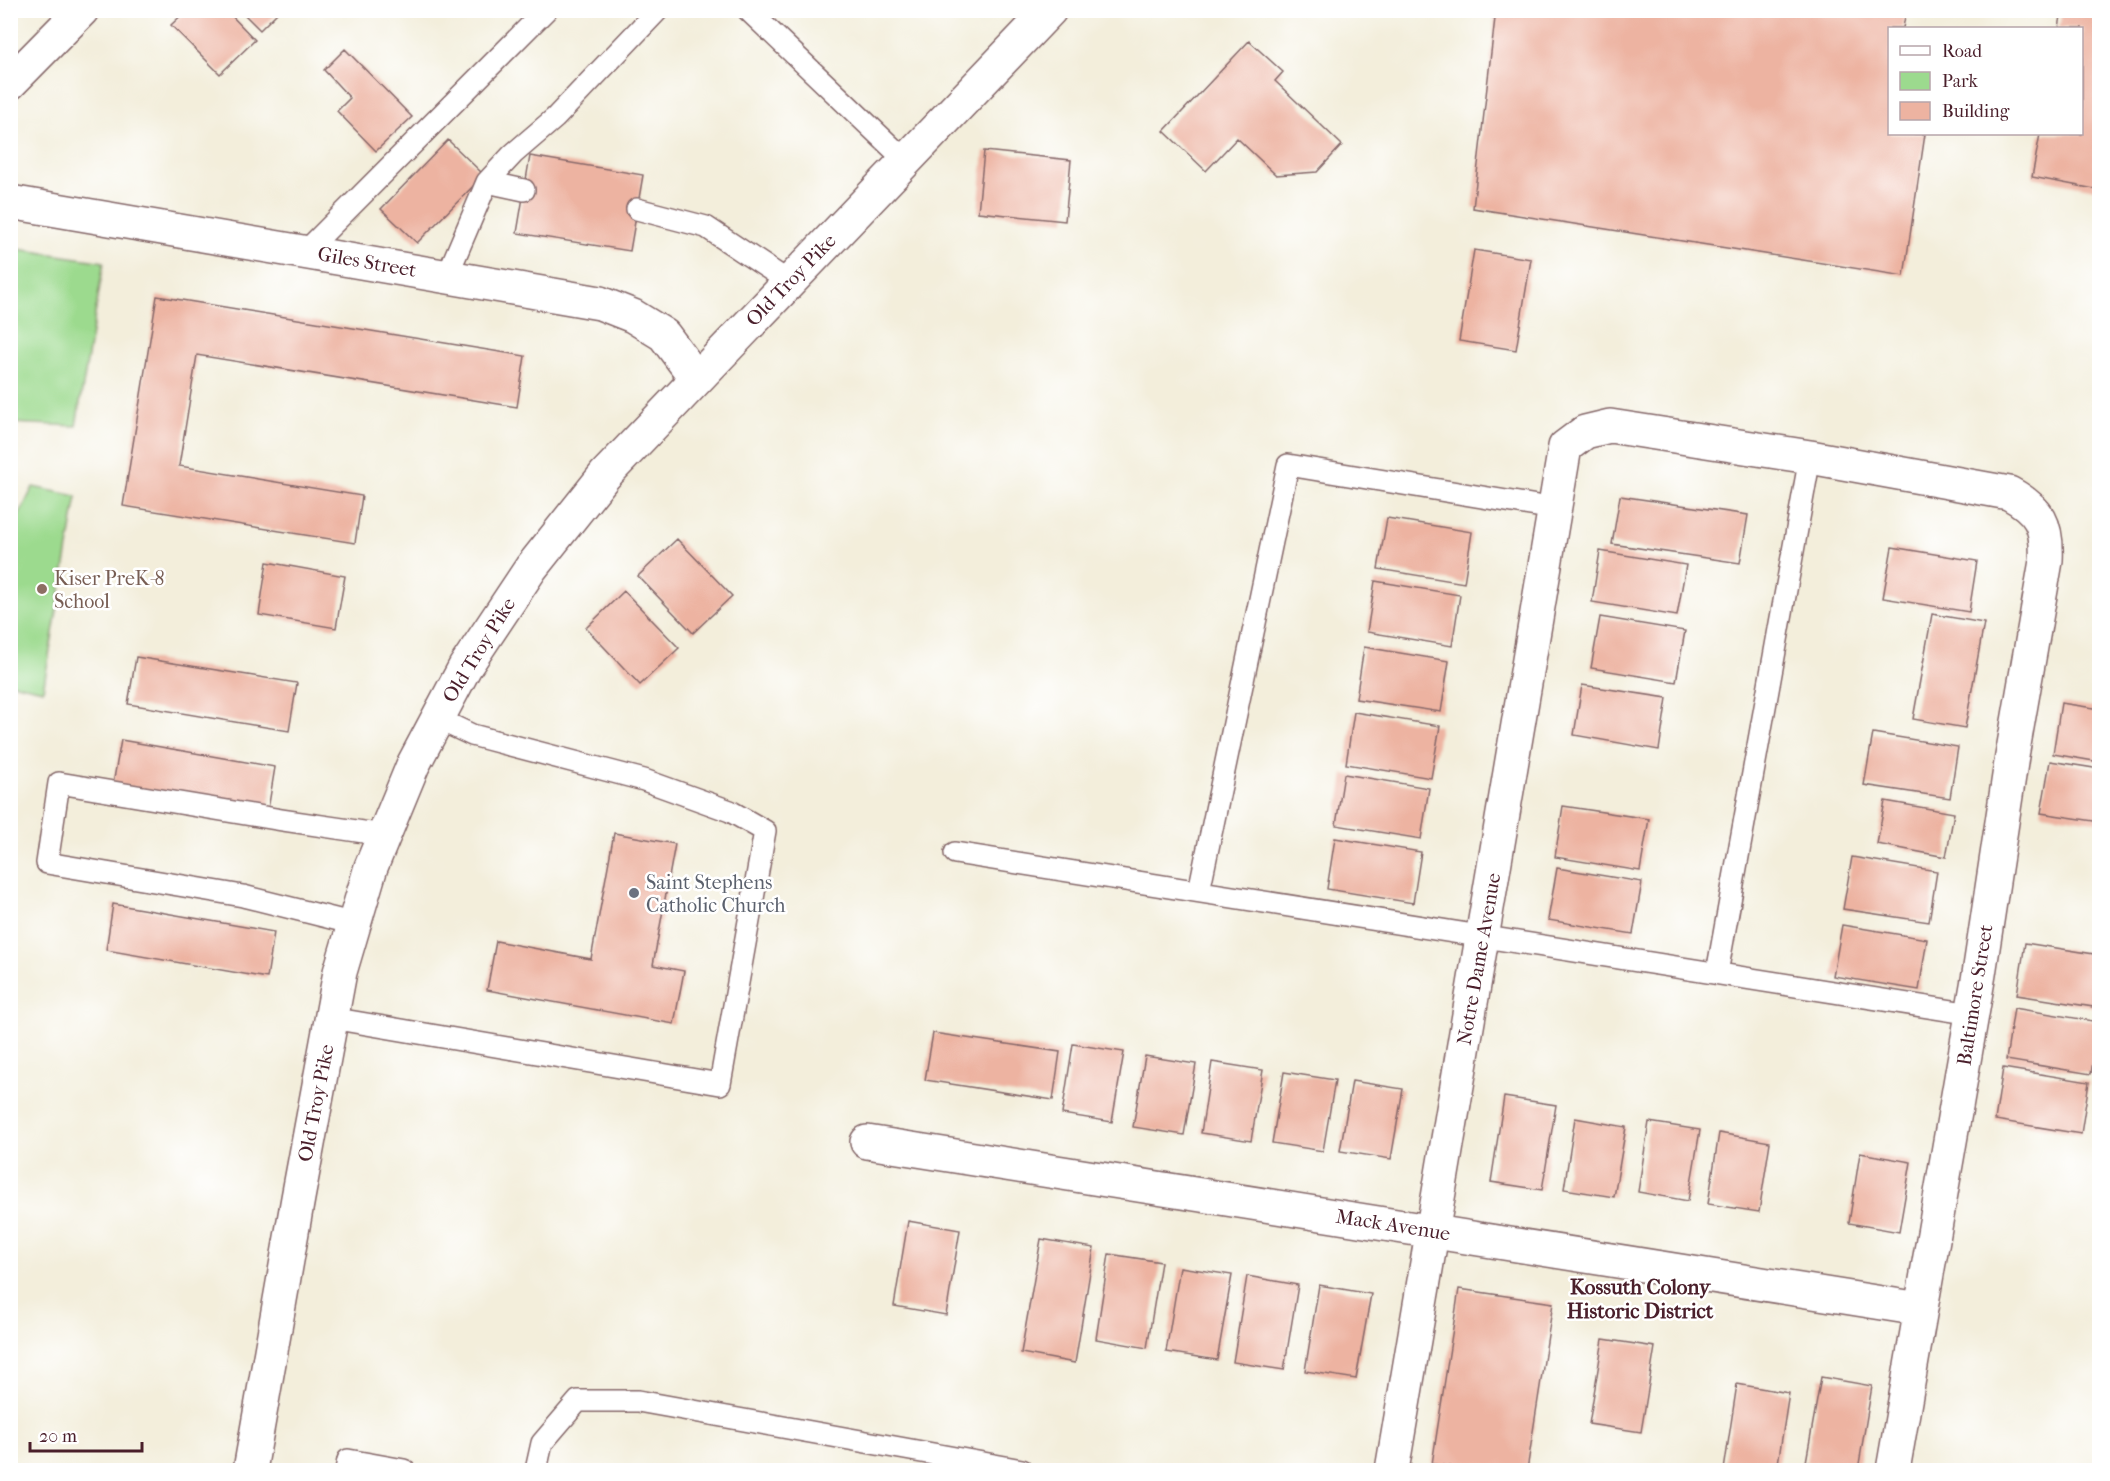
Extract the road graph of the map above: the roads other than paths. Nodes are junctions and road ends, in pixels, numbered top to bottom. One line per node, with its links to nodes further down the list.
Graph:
1 (82, 10): 6 (street)
2 (546, 10): 12 (lane)
3 (658, 10): 8 (lane)
4 (748, 10): 7 (lane)
5 (1050, 10): 7 (street, Old Troy Pike)
6 (10, 84)
7 (906, 161): 14 (street, Old Troy Pike)
8 (487, 182): 9 (lane); 13 (lane)
9 (524, 190)
10 (10, 202): 12 (street, Giles Street)
11 (637, 209): 14 (lane)
12 (306, 251): 13 (street, Giles Street)
13 (447, 276): 15 (street, Giles Street)
14 (789, 282): 15 (street, Old Troy Pike)
15 (696, 378): 18 (street, Old Troy Pike)
16 (1809, 457): 17 (street, Notre Dame Avenue); 24 (lane); 25 (street, Baltimore Street)
17 (1555, 509): 21 (lane); 23 (street, Notre Dame Avenue)
18 (438, 719): 19 (street, Old Troy Pike); 26 (lane)
19 (384, 835): 22 (street, Old Troy Pike); 22 (lane)
20 (955, 853): 21 (lane)
21 (1199, 891): 23 (lane)
22 (355, 924): 26 (street, Old Troy Pike)
23 (1483, 936): 24 (lane); 28 (street, Notre Dame Avenue)
24 (1717, 973): 25 (lane)
25 (1972, 1014): 29 (street, Baltimore Street)
26 (331, 1018): 30 (street, Old Troy Pike)
27 (867, 1142): 28 (street, Mack Avenue)
28 (1433, 1232): 29 (street, Mack Avenue); 35 (street, Notre Dame Avenue)
29 (1920, 1309): 36 (street, Baltimore Street)
30 (250, 1470)
31 (346, 1470): 32 (lane)
32 (404, 1470)
33 (536, 1470): 34 (lane)
34 (1022, 1470)
35 (1392, 1470)
36 (1893, 1470)

